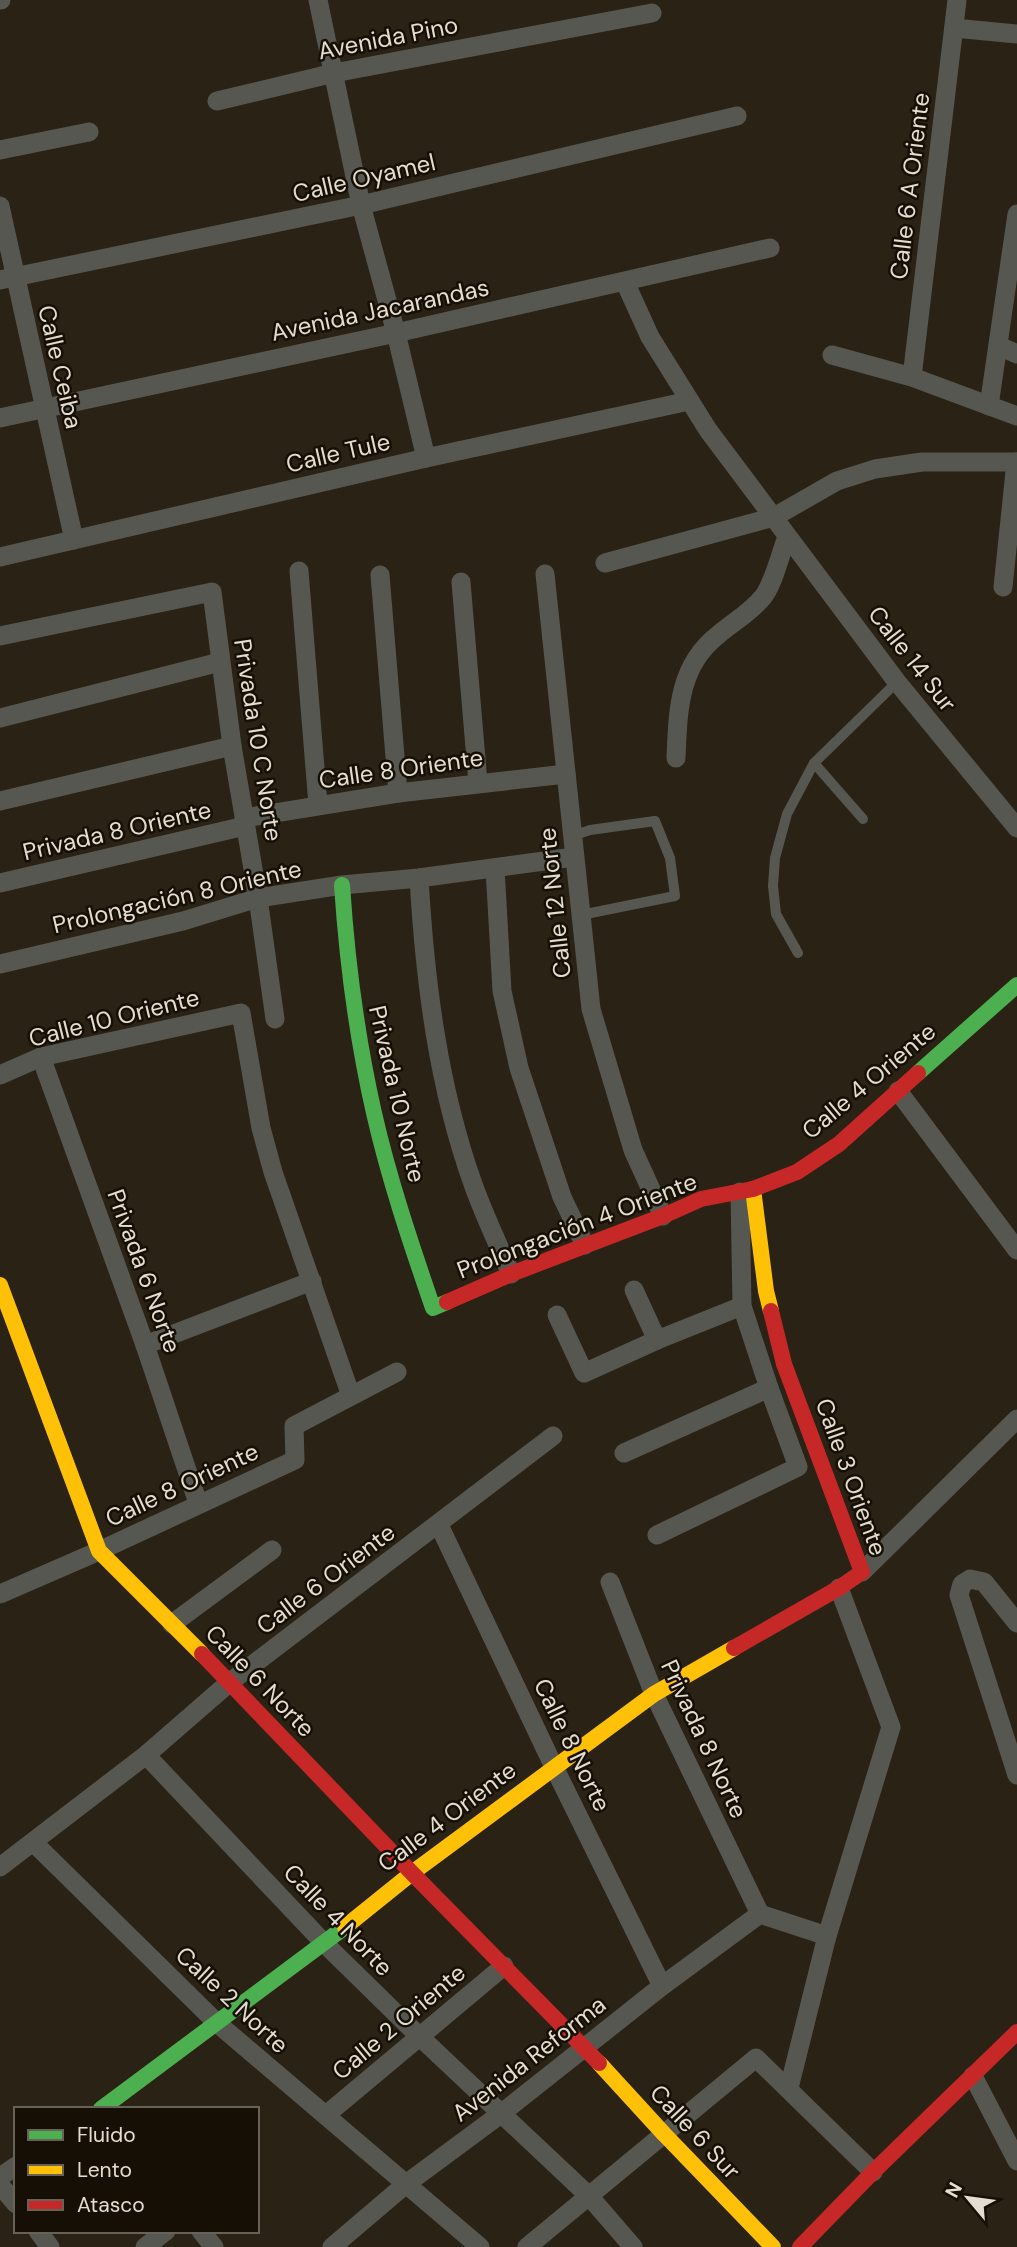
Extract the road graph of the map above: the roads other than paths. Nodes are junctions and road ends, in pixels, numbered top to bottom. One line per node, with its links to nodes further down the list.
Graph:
1 (318, 0): 6 (street)
2 (957, 0): 4 (street, Calle 6 A Oriente)
3 (652, 13): 6 (street, Avenida Pino)
4 (954, 28): 5 (street); 21 (street, Calle 6 A Oriente)
5 (1017, 34)
6 (334, 73): 7 (street, Avenida Pino); 11 (street)
7 (217, 101)
8 (737, 116): 11 (street, Calle Oyamel)
9 (89, 132): 10 (street)
10 (0, 150)
11 (361, 205): 16 (street, Calle Oyamel); 18 (street)
12 (0, 206): 16 (street, Calle Ceiba)
13 (1017, 214): 15 (street)
14 (770, 248): 17 (street, Avenida Jacarandas)
15 (1014, 260): 19 (street)
16 (7, 279): 24 (street, Calle Ceiba)
17 (625, 282): 18 (street, Avenida Jacarandas); 22 (street, Calle 14 Sur)
18 (396, 332): 24 (street, Avenida Jacarandas); 27 (street)
19 (1008, 350): 23 (street)
20 (832, 355): 21 (street)
21 (912, 377): 23 (street)
22 (689, 401): 27 (street, Calle Tule); 29 (street, Calle 14 Sur)
23 (989, 406): 25 (street)
24 (44, 408): 26 (street, Avenida Jacarandas); 31 (street, Calle Ceiba)
25 (1017, 416)
26 (0, 418)
27 (426, 458): 31 (street, Calle Tule)
28 (1016, 462): 29 (street); 38 (street)
29 (774, 517): 30 (street, Calle 14 Sur); 33 (street)
30 (787, 537): 41 (street, Calle 14 Sur); 44 (street)
31 (74, 540): 32 (street, Calle Tule)
32 (0, 557)
33 (604, 563)
34 (299, 571): 50 (street)
35 (545, 574): 46 (street, Calle 12 Norte)
36 (380, 575): 48 (street)
37 (461, 582): 47 (street)
38 (1003, 587)
39 (0, 636): 40 (street, Privada 10 C Norte)
40 (220, 662): 42 (street); 43 (street, Privada 10 C Norte)
41 (897, 682): 45 (lane); 53 (street, Calle 14 Sur)
42 (0, 718)
43 (232, 746): 49 (street); 52 (street, Privada 10 C Norte)
44 (676, 758)
45 (814, 763): 51 (lane); 62 (lane)
46 (566, 774): 47 (street, Calle 8 Oriente); 54 (street, Calle 12 Norte)
47 (478, 783): 48 (street, Calle 8 Oriente)
48 (398, 793): 50 (street, Calle 8 Oriente)
49 (0, 801)
50 (318, 805): 52 (street, Calle 8 Oriente)
51 (863, 819)
52 (244, 822): 58 (street, Privada 8 Oriente); 60 (street, Privada 10 C Norte)
53 (1017, 828)
54 (572, 836): 55 (street, Calle 12 Norte); 61 (lane)
55 (574, 857): 56 (street, Prolongación 8 Oriente); 61 (street, Calle 12 Norte)
56 (495, 868): 57 (street, Prolongación 8 Oriente); 71 (street)
57 (419, 878): 59 (street, Prolongación 8 Oriente); 73 (street)
58 (0, 883)
59 (342, 885): 60 (street, Prolongación 8 Oriente); 78 (street, Privada 10 Norte)
60 (258, 898): 63 (street, Prolongación 8 Oriente); 65 (street, Privada 10 C Norte)
61 (580, 915): 70 (street, Calle 12 Norte)
62 (798, 953)
63 (0, 964)
64 (1017, 985): 68 (street, Calle 4 Oriente)
65 (275, 1019)
66 (41, 1057): 67 (street, Calle 10 Oriente); 74 (street, Calle 10 Oriente); 81 (street, Privada 6 Norte)
67 (0, 1076)
68 (898, 1091): 69 (street, Calle 4 Oriente); 72 (street)
69 (746, 1191): 70 (street, Prolongación 4 Oriente); 77 (street); 93 (street, Calle 3 Oriente)
70 (663, 1216): 71 (street, Prolongación 4 Oriente)
71 (585, 1245): 73 (street, Prolongación 4 Oriente)
72 (1017, 1250)
73 (511, 1274): 78 (street, Prolongación 4 Oriente)
74 (312, 1281): 81 (street); 84 (street)
75 (0, 1286): 91 (street, Calle 6 Norte)
76 (634, 1290): 80 (street)
77 (742, 1306): 80 (street); 83 (street)
78 (433, 1308)
79 (557, 1315): 80 (street)
80 (657, 1340)
81 (145, 1345): 88 (street, Privada 6 Norte)
82 (397, 1372): 84 (street, Calle 8 Oriente)
83 (769, 1388): 87 (street); 90 (street)
84 (351, 1396): 88 (street, Calle 8 Oriente)
85 (1017, 1419): 93 (street)
86 (553, 1436): 89 (street, Calle 6 Oriente)
87 (624, 1453)
88 (198, 1503): 91 (street, Calle 8 Oriente)
89 (439, 1525): 99 (street, Calle 6 Oriente); 102 (street, Calle 8 Norte)
90 (657, 1535)
91 (99, 1550): 96 (street, Calle 8 Oriente); 97 (street, Calle 6 Norte)
92 (272, 1550): 97 (street)
93 (862, 1572): 95 (street, Calle 3 Oriente)
94 (610, 1582): 100 (street, Privada 8 Norte)
95 (839, 1588): 100 (street, Calle 4 Oriente); 108 (street)
96 (0, 1594)
97 (172, 1623): 99 (street, Calle 6 Norte)
98 (1017, 1623): 103 (street)
99 (230, 1682): 101 (street, Calle 6 Oriente); 106 (street, Calle 6 Norte)
100 (654, 1694): 102 (street, Calle 4 Oriente); 107 (street, Privada 8 Norte)
101 (146, 1755): 104 (street, Calle 6 Oriente); 109 (street, Calle 4 Norte)
102 (554, 1767): 106 (street, Calle 4 Oriente); 111 (street, Calle 8 Norte)
103 (1017, 1775)
104 (34, 1843): 105 (street, Calle 6 Oriente); 112 (street, Calle 2 Norte)
105 (0, 1867)
106 (412, 1873): 109 (street, Calle 4 Oriente); 110 (street, Calle 6 Norte)
107 (760, 1914): 108 (street); 111 (street, Avenida Reforma)
108 (827, 1936): 117 (street)
109 (324, 1943): 112 (street, Calle 4 Oriente); 114 (street, Calle 4 Norte)
110 (504, 1966): 114 (street, Calle 2 Oriente); 115 (street, Calle 6 Norte)
111 (662, 1986): 115 (street, Avenida Reforma)
112 (217, 2023): 118 (street, Calle 4 Oriente); 120 (street, Calle 2 Norte)
113 (1017, 2032): 116 (street)
114 (420, 2037): 119 (street, Calle 4 Norte); 120 (street, Calle 2 Oriente)
115 (584, 2046): 119 (street, Avenida Reforma); 121 (street, Calle 6 Sur)
116 (973, 2076): 122 (street); 123 (street)
117 (789, 2088): 121 (street); 123 (street)
118 (104, 2107)
119 (502, 2113): 124 (street, Avenida Reforma); 126 (street, Calle 4 Norte)
120 (326, 2115): 124 (street, Calle 2 Norte)
121 (664, 2134): 126 (street); 138 (street, Calle 6 Sur)
122 (1017, 2161)
123 (873, 2172): 139 (street)
124 (406, 2184): 134 (street, Avenida Reforma); 135 (street, Calle 2 Norte)
125 (0, 2185): 127 (street)
126 (589, 2196): 136 (street); 137 (street, Calle 4 Norte)
127 (14, 2202)
128 (39, 2233): 131 (street)
129 (163, 2233): 132 (street)
130 (203, 2233): 133 (street)
131 (50, 2247)
132 (145, 2247)
133 (214, 2247)
134 (332, 2247)
135 (480, 2247)
136 (527, 2247)
137 (633, 2247)
138 (774, 2247)
139 (800, 2247)

